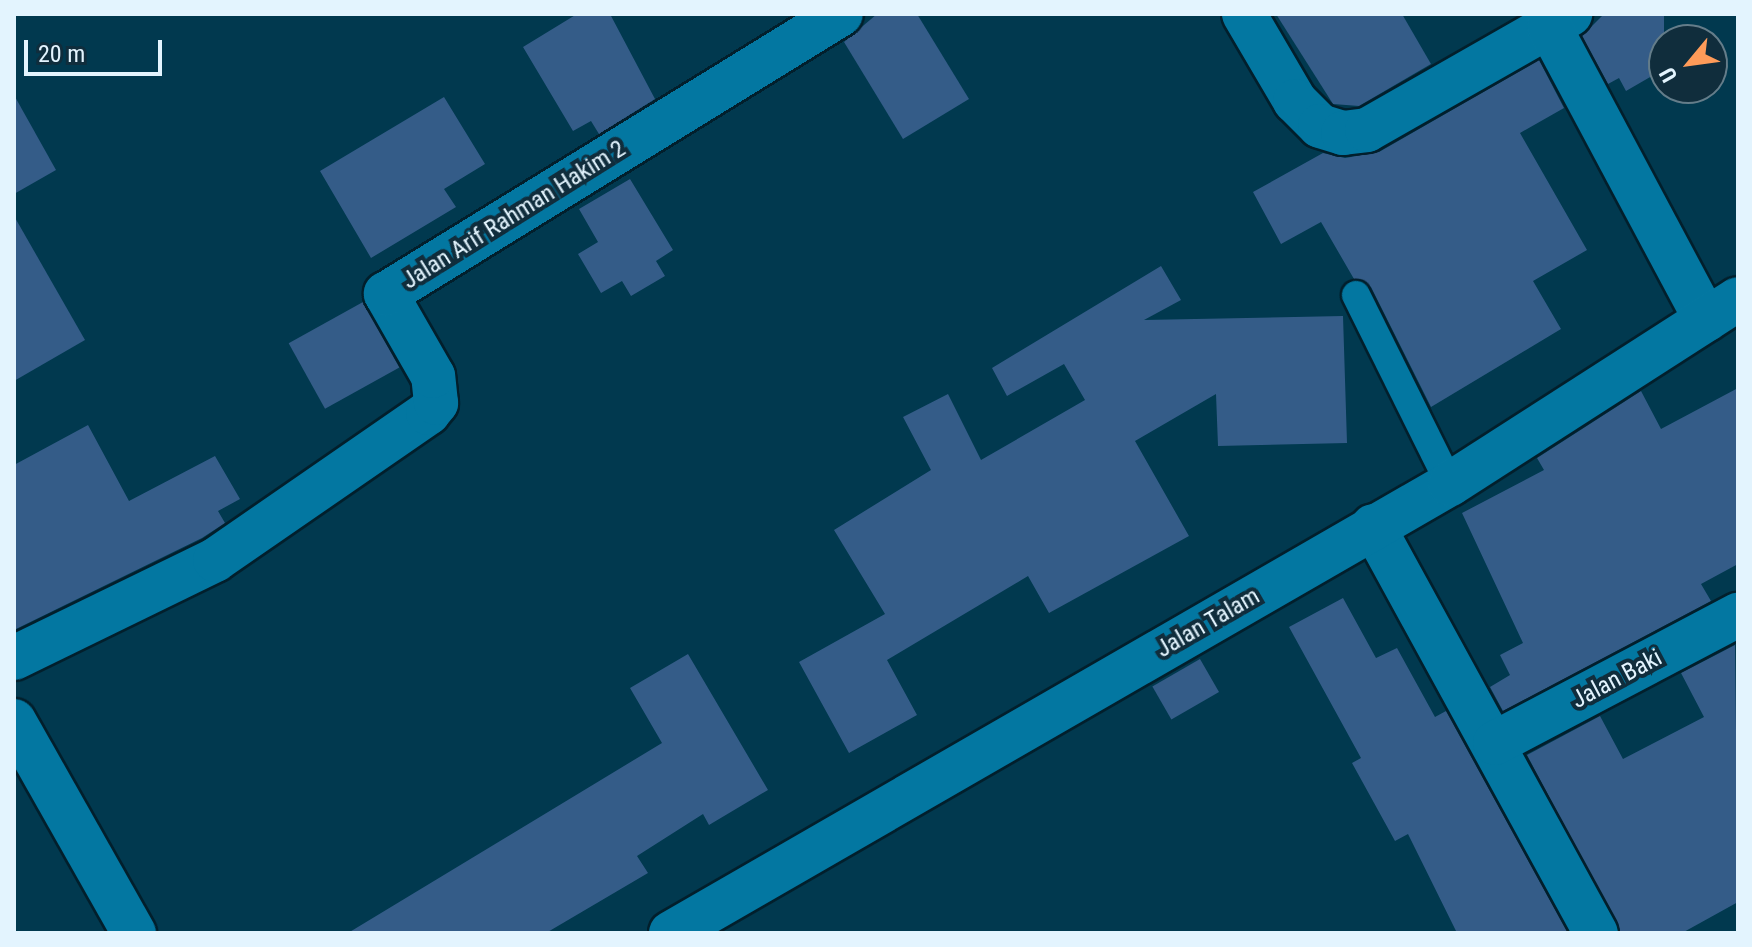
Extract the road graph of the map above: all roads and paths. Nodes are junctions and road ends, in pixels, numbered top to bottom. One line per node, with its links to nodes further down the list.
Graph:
1 (841, 14): 9 (street, Jalan Arif Rahman Hakim 2)
2 (1244, 14): 3 (street)
3 (1560, 20): 5 (street)
4 (1356, 295): 6 (lane)
5 (1722, 310): 6 (street, Jalan Talam)
6 (1450, 484): 7 (street, Jalan Talam)
7 (1373, 526): 11 (street); 13 (street, Jalan Talam)
8 (1738, 615): 11 (street, Jalan Baki)
9 (14, 658)
10 (14, 721): 12 (street)
11 (1495, 743): 14 (street)
12 (131, 932)
13 (671, 933)
14 (1596, 933)

